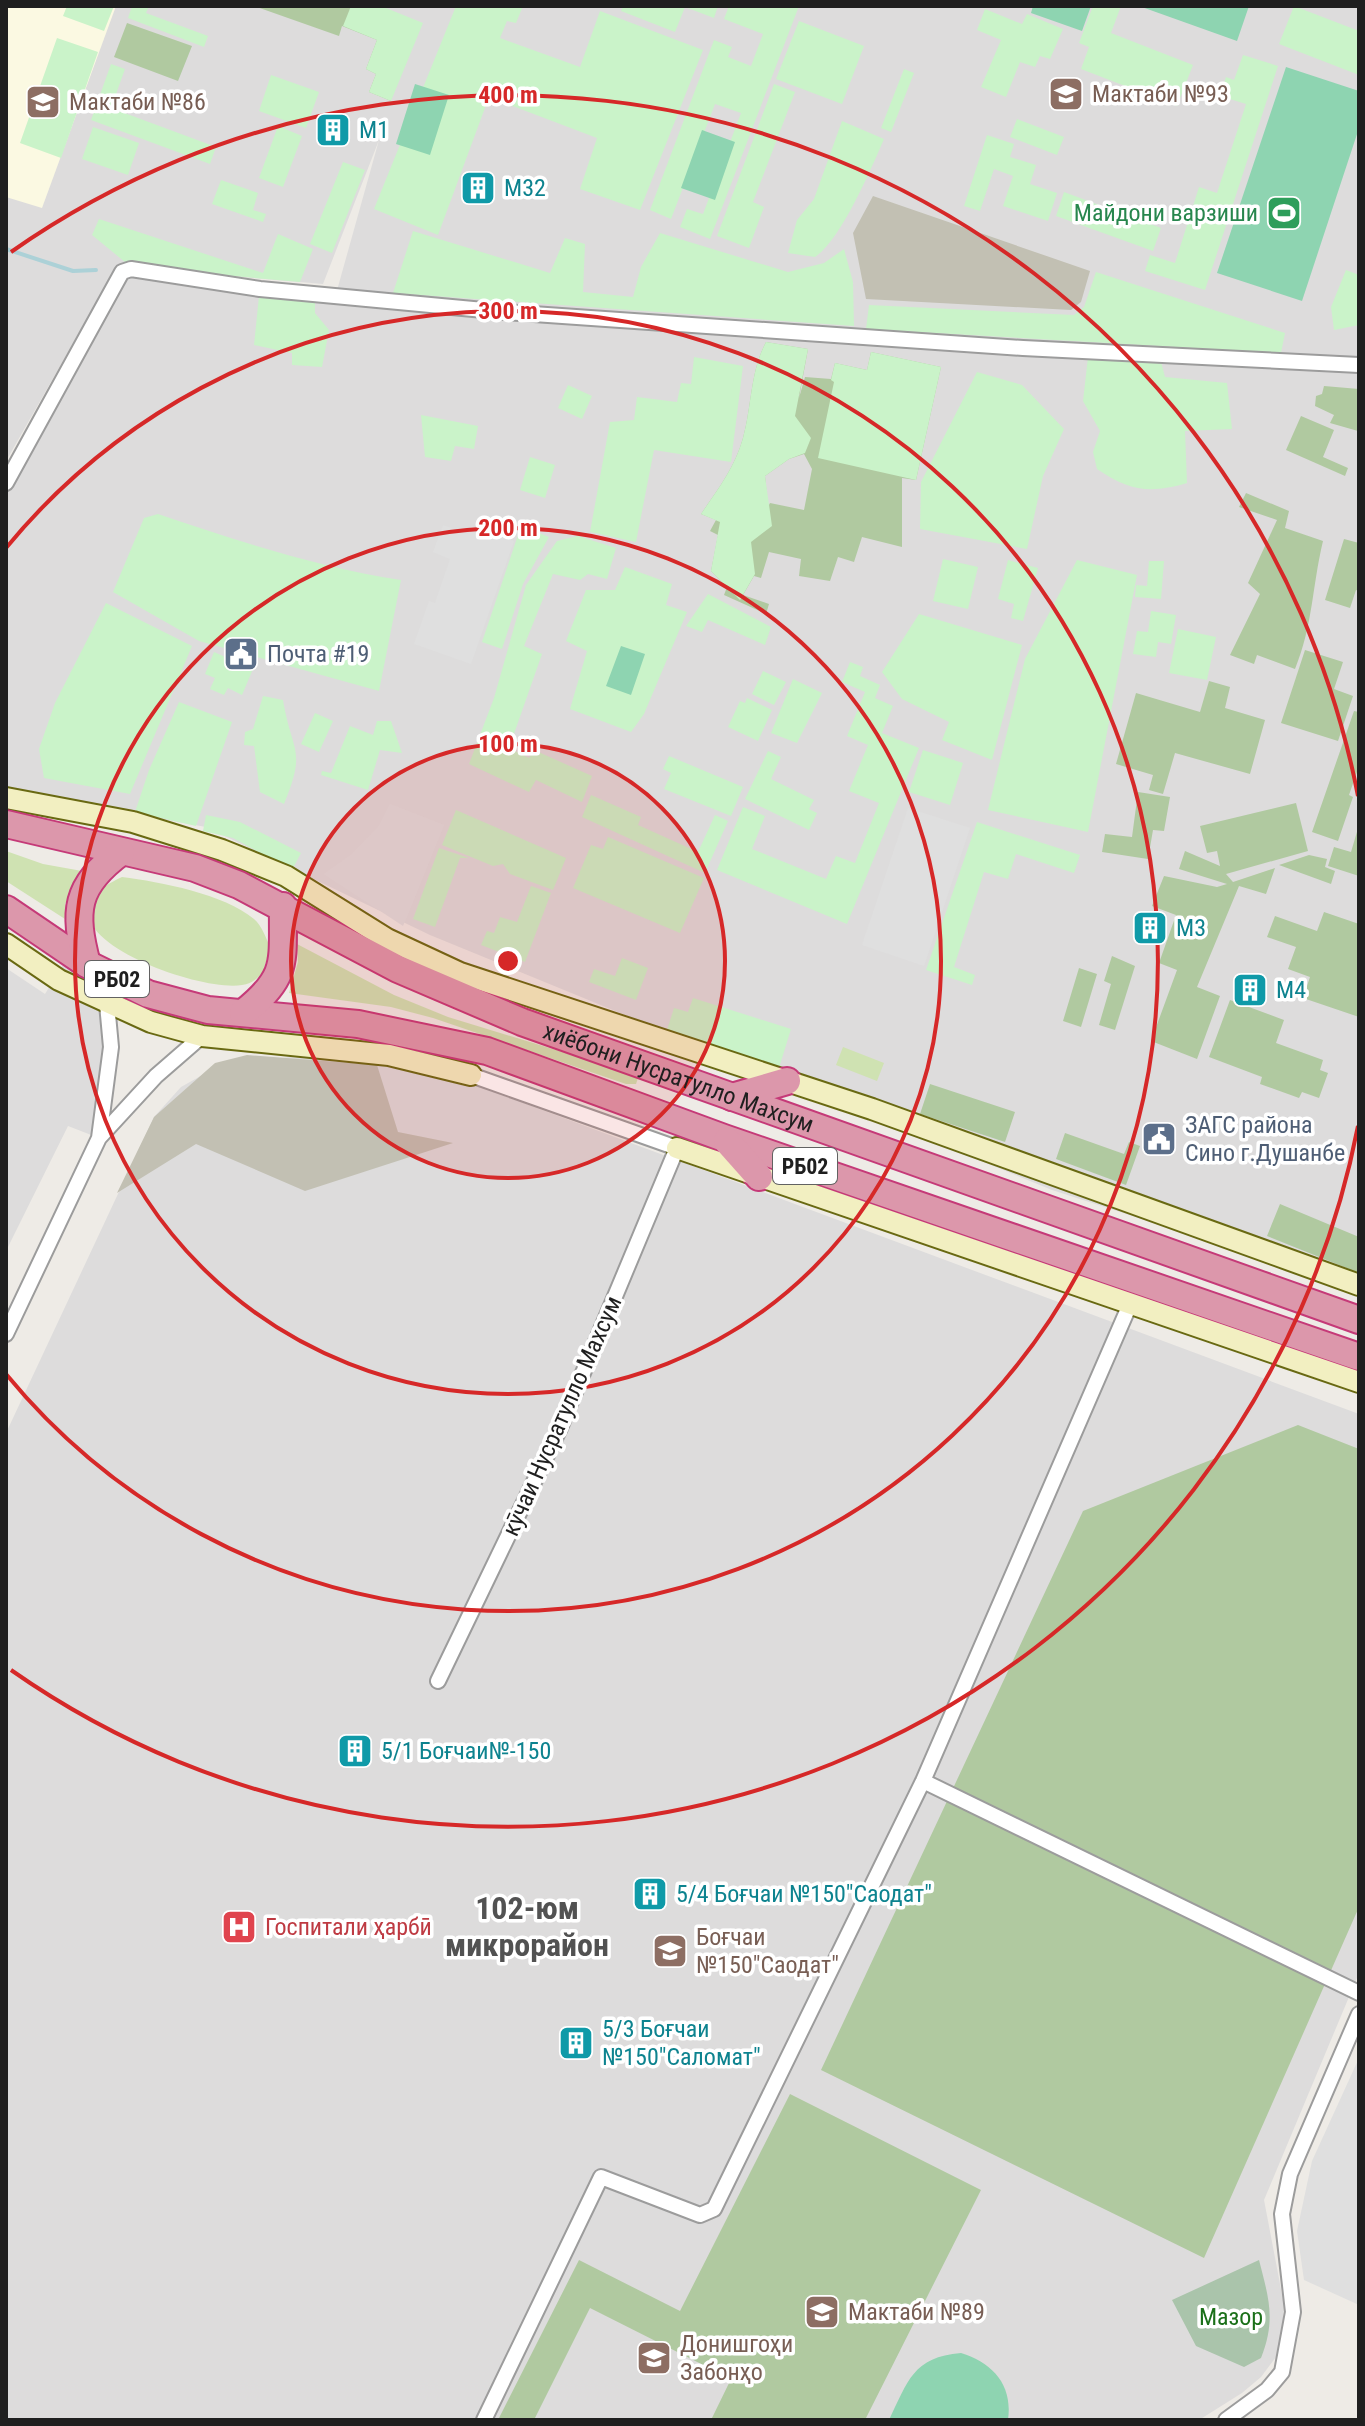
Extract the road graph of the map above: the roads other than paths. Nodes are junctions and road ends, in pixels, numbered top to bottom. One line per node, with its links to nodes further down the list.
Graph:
1 (1359, 365): 2 (street)
2 (6, 483)
3 (6, 798): 14 (street)
4 (6, 824): 5 (highway, хиёбони Нусратулло Махсум / РБ02)
5 (121, 852): 6 (highway, хиёбони Нусратулло Махсум / РБ02); 9 (highway, РБ02)
6 (283, 906): 11 (highway); 15 (highway, хиёбони Нусратулло Махсум / РБ02)
7 (6, 909): 9 (highway, хиёбони Нусратулло Махсум / РБ02)
8 (6, 944): 10 (street)
9 (87, 964): 11 (highway, хиёбони Нусратулло Махсум / РБ02)
10 (107, 1004): 12 (street); 16 (street)
11 (243, 1013): 17 (highway, хиёбони Нусратулло Махсум / РБ02)
12 (202, 1036): 13 (street); 16 (street)
13 (471, 1075): 18 (street)
14 (787, 1081): 15 (highway); 20 (street)
15 (732, 1097): 22 (highway, хиёбони Нусратулло Махсум / РБ02)
16 (99, 1138): 23 (street)
17 (724, 1138): 19 (highway); 24 (highway, хиёбони Нусратулло Махсум / РБ02)
18 (677, 1148): 19 (street); 26 (street, кӯчаи Нусратулло Махсум)
19 (759, 1177): 21 (street)
20 (1359, 1285)
21 (1131, 1302): 25 (street); 27 (street)
22 (1359, 1320)
23 (6, 1334)
24 (1359, 1357)
25 (1359, 1382)
26 (438, 1681)
27 (923, 1781): 28 (street); 30 (street)
28 (1359, 1993)
29 (1359, 2014): 31 (street)
30 (484, 2420)
31 (1226, 2420)

